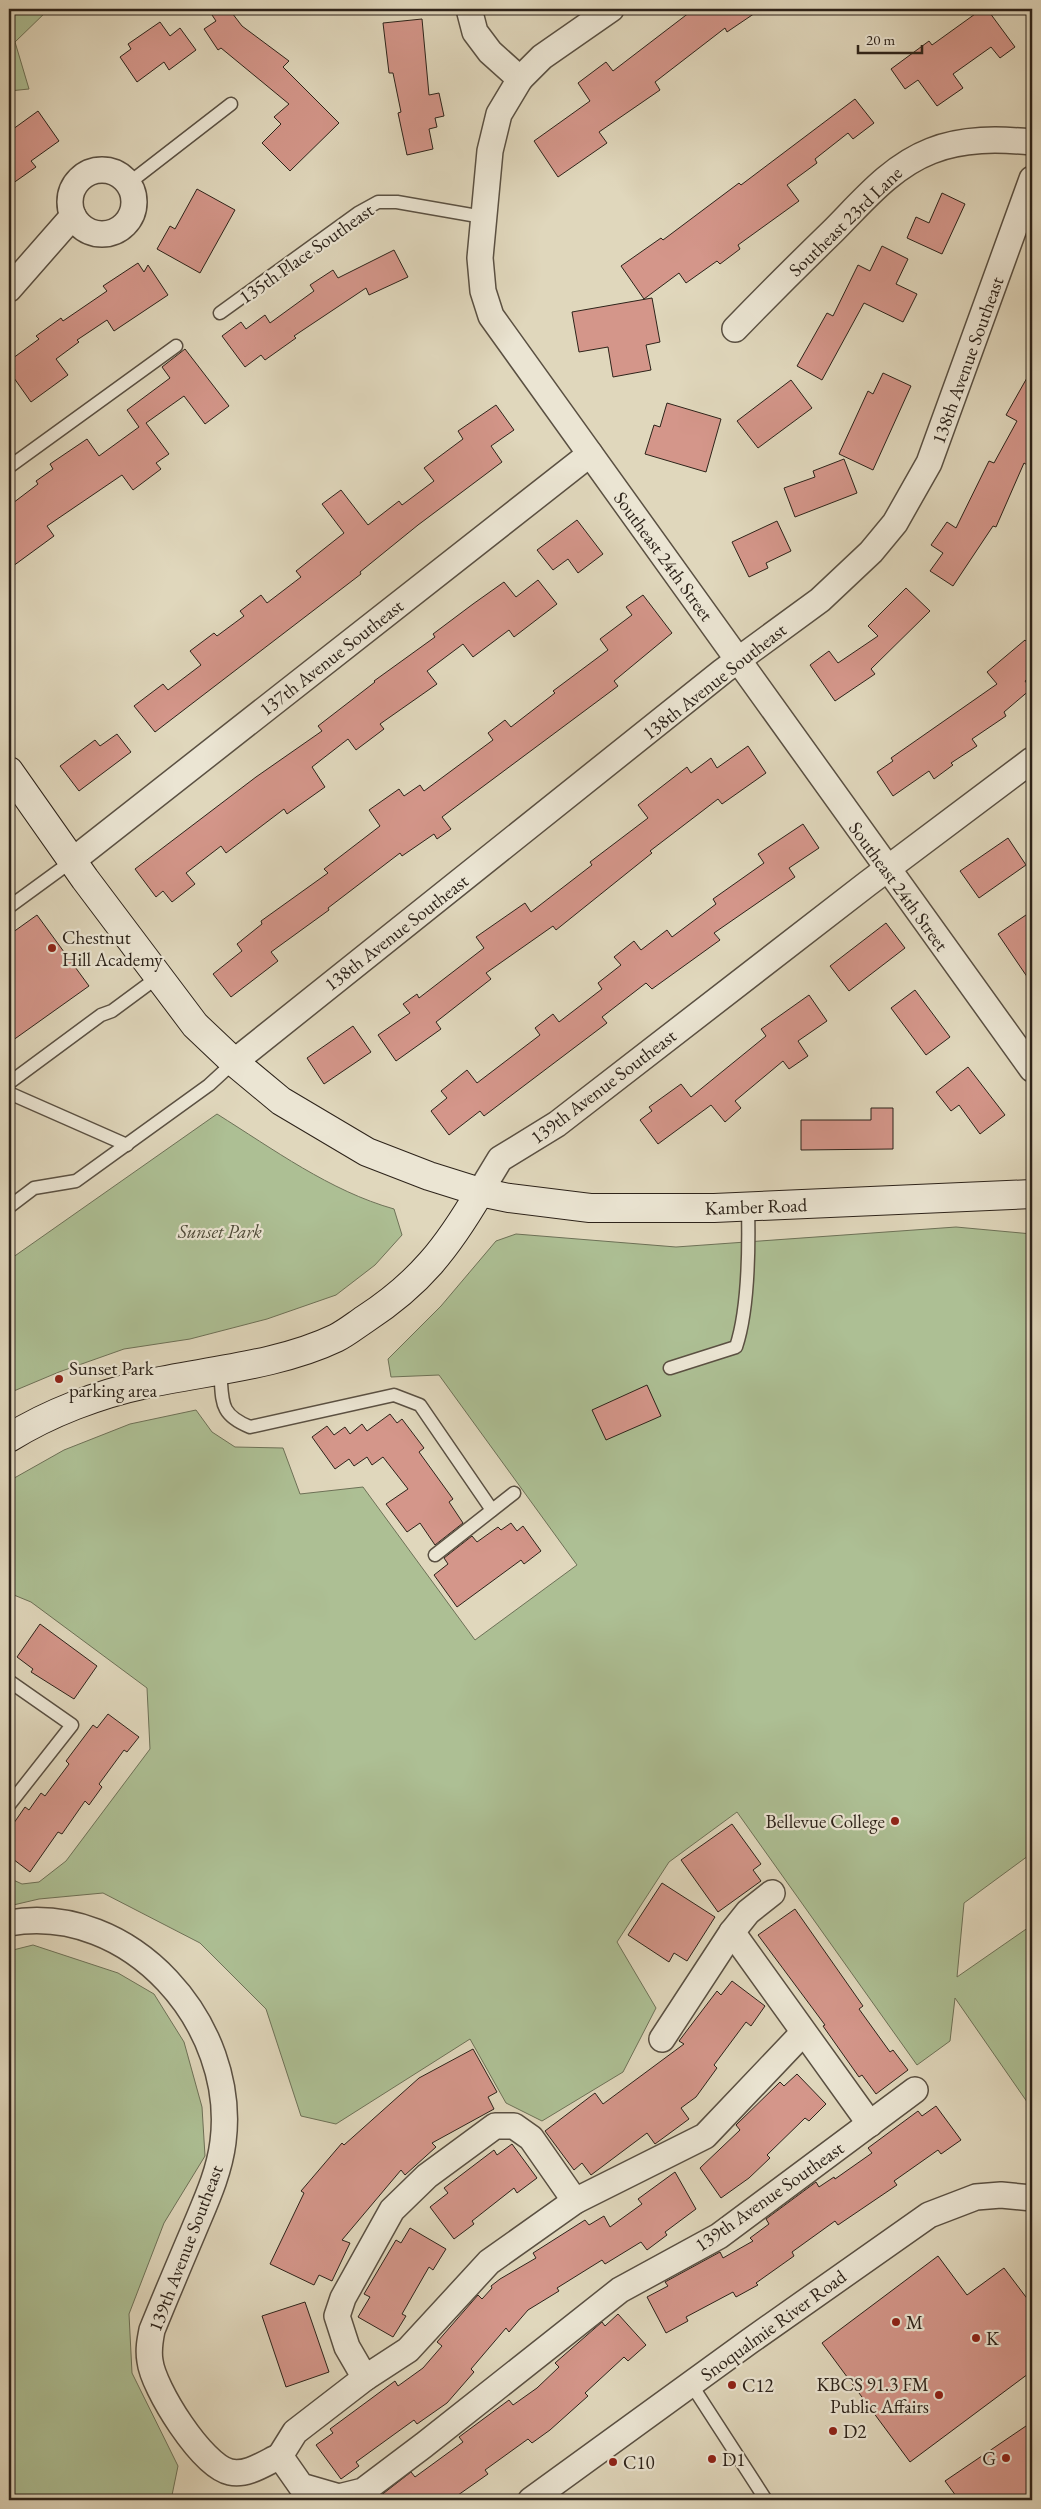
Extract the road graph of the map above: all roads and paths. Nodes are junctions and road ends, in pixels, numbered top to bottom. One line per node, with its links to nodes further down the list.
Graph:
1 (469, 9): 3 (street)
2 (611, 9): 3 (street)
3 (520, 79): 9 (street, Southeast 24th Street)
4 (232, 104): 7 (lane)
5 (1032, 142): 12 (street, Southeast 23rd Lane)
6 (1032, 179): 16 (street, 138th Avenue Southeast)
7 (129, 184): 8 (street); 8 (street)
8 (72, 216): 10 (street)
9 (482, 217): 11 (lane, 135th Place Southeast); 14 (street, Southeast 24th Street)
10 (9, 289)
11 (220, 313)
12 (735, 329)
13 (176, 346): 15 (lane)
14 (590, 454): 16 (street, Southeast 24th Street); 19 (street, 137th Avenue Southeast)
15 (9, 467)
16 (740, 659): 20 (street, Southeast 24th Street); 23 (street, 138th Avenue Southeast)
17 (1032, 760): 20 (street, 139th Avenue Southeast)
18 (9, 771): 19 (street, Kamber Road)
19 (72, 861): 21 (lane); 22 (street, Kamber Road)
20 (886, 869): 24 (street, Southeast 24th Street); 28 (street, 139th Avenue Southeast)
21 (9, 907)
22 (158, 977): 23 (street, Kamber Road); 25 (lane)
23 (234, 1062): 27 (lane); 28 (street, Kamber Road)
24 (1032, 1069)
25 (9, 1083)
26 (9, 1093): 27 (lane)
27 (127, 1145): 30 (lane)
28 (480, 1192): 31 (street, Kamber Road); 33 (street, 139th Avenue Southeast)
29 (1032, 1194): 31 (street, Kamber Road)
30 (9, 1207)
31 (748, 1207): 32 (lane)
32 (670, 1368)
33 (220, 1370): 34 (street, 139th Avenue Southeast); 36 (lane)
34 (9, 1438)
35 (514, 1493): 36 (lane)
36 (492, 1510): 37 (lane)
37 (434, 1555)
38 (9, 1681): 39 (lane)
39 (9, 1805)
40 (772, 1894): 42 (street)
41 (9, 1923): 51 (street, 139th Avenue Southeast)
42 (732, 1932): 43 (street); 44 (street)
43 (803, 2033): 46 (street); 48 (street)
44 (662, 2039)
45 (915, 2090): 46 (street, 139th Avenue Southeast)
46 (870, 2124): 51 (street, 139th Avenue Southeast)
47 (1032, 2198): 50 (street, Snoqualmie River Road)
48 (575, 2201): 49 (street); 49 (street)
49 (366, 2378): 51 (street)
50 (691, 2384): 52 (street, Snoqualmie River Road); 53 (lane)
51 (280, 2456)
52 (531, 2500)
53 (766, 2500)

